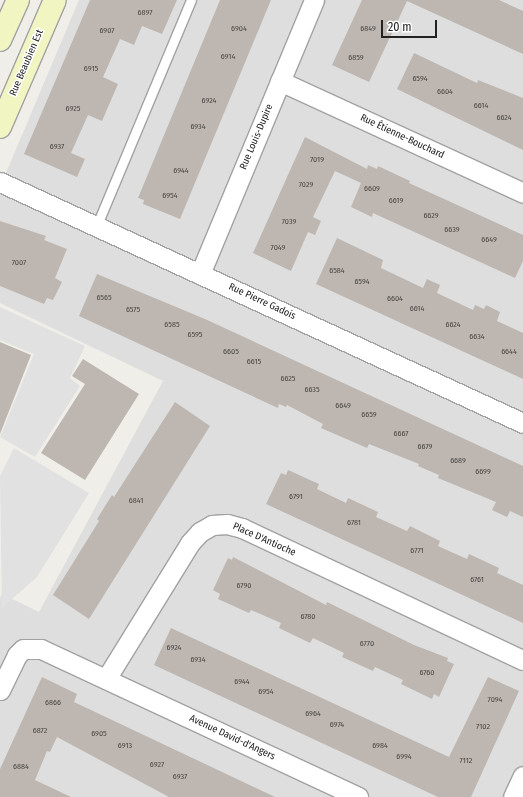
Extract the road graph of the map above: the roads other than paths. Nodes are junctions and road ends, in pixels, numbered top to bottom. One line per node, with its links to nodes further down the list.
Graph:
1 (18, 0): 5 (street)
2 (55, 0): 7 (street, Rue Beaubien Est)
3 (191, 0): 10 (lane)
4 (314, 0): 6 (street, Rue Louis-Dupire)
5 (0, 40)
6 (280, 81): 9 (street, Rue Étienne-Bouchard); 11 (street, Rue Louis-Dupire)
7 (0, 127)
8 (0, 182): 10 (street, Rue Pierre Gadois)
9 (523, 193)
10 (96, 227): 11 (street, Rue Pierre Gadois)
11 (200, 274): 12 (street, Rue Pierre Gadois)
12 (523, 423)
13 (523, 660): 14 (street, Place D'Antioche)
14 (106, 679): 15 (street); 17 (street, Avenue David-d'Angers)
15 (0, 690)
16 (523, 776): 18 (street)
17 (358, 797)
18 (513, 797)

